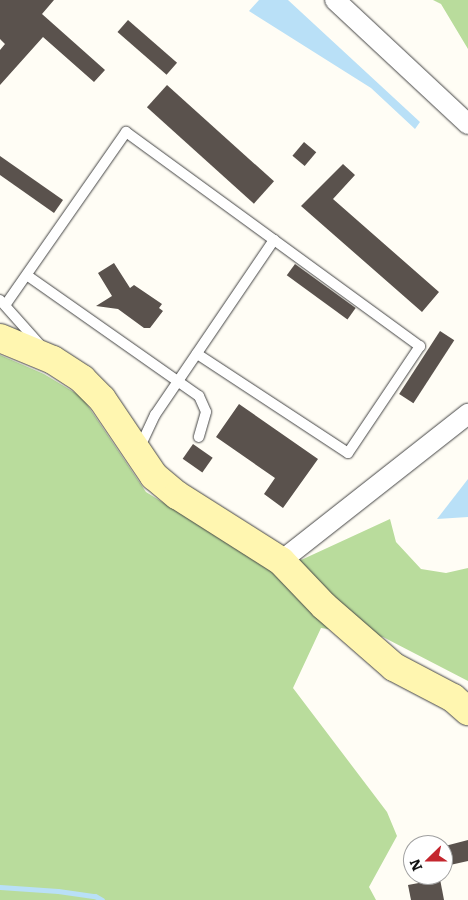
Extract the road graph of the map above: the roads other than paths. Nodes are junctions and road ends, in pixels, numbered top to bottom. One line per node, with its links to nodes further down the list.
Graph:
1 (334, 0): 2 (street)
2 (468, 124)
3 (274, 240): 4 (lane); 7 (lane); 7 (lane)
4 (28, 276): 5 (lane); 9 (lane)
5 (3, 302): 8 (lane)
6 (0, 338): 8 (street)
7 (197, 354): 9 (lane)
8 (53, 360): 12 (street)
9 (178, 382): 11 (lane); 12 (lane)
10 (468, 414): 13 (street)
11 (199, 437)
12 (138, 452): 13 (street)
13 (281, 561): 14 (street)
14 (468, 711)

